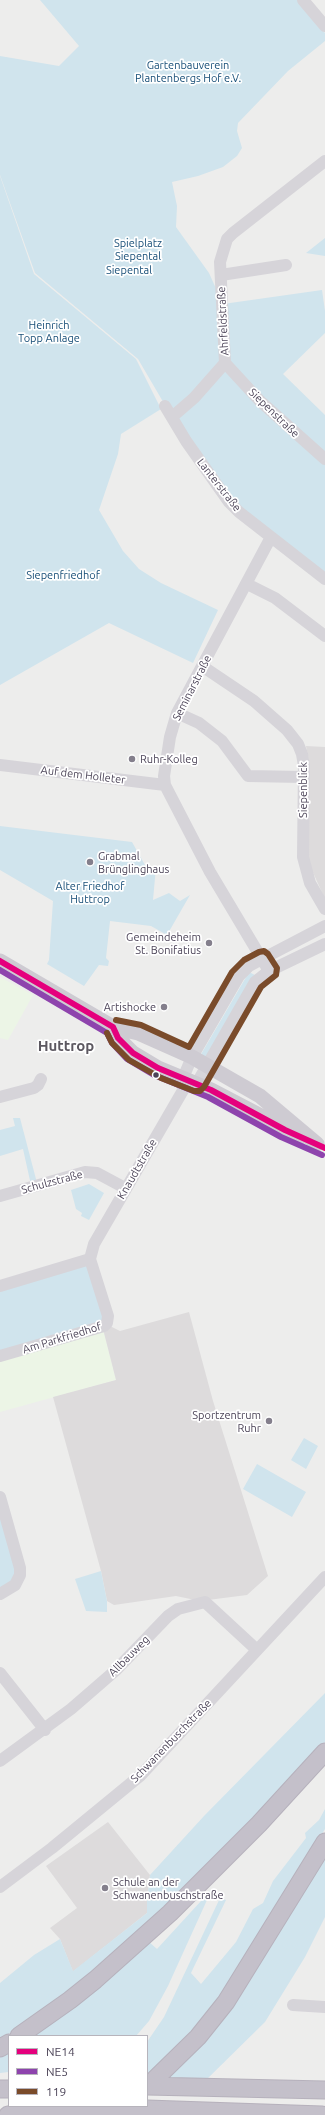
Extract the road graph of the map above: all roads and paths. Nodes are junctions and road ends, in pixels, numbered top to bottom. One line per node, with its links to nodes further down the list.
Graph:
1 (303, 0): 2 (street)
2 (325, 26)
3 (325, 161): 5 (street, Ahrfeldstraße)
4 (286, 265): 5 (street, Ahrfeldstraße)
5 (221, 275): 6 (street, Ahrfeldstraße)
6 (225, 363): 7 (street, Ahrfeldstraße); 8 (street, Siepenstraße)
7 (168, 412): 9 (street, Lanterstraße)
8 (325, 459)
9 (271, 537): 10 (street, Lanterstraße); 11 (street, Seminarstraße)
10 (325, 580)
11 (247, 584): 12 (street); 13 (street, Seminarstraße)
12 (325, 636)
13 (202, 666): 14 (street, Seminarstraße); 16 (street, Siepenblick)
14 (177, 713): 16 (street); 17 (street, Seminarstraße)
15 (0, 765): 17 (street, Auf dem Holleter)
16 (303, 777): 18 (street, Siepenblick)
17 (165, 785): 21 (street, Seminarstraße)
18 (325, 909)
19 (325, 926): 21 (street)
20 (325, 944): 23 (street)
21 (262, 959): 23 (street, Seminarstraße); 25 (street)
22 (0, 961): 24 (main road)
23 (269, 971): 26 (street)
24 (113, 1028): 25 (main road); 28 (main road)
25 (192, 1057): 26 (main road); 28 (street)
26 (208, 1066): 28 (street); 30 (main road)
27 (40, 1080): 29 (street)
28 (190, 1080): 30 (main road); 31 (street, Knaudtstraße)
29 (0, 1097)
30 (321, 1146)
31 (125, 1188): 32 (street, Schulzstraße); 33 (street, Knaudtstraße)
32 (0, 1196)
33 (90, 1259): 34 (street); 35 (street, Am Parkfriedhof)
34 (0, 1286)
35 (0, 1356)
36 (0, 1497): 38 (street)
37 (323, 1582): 39 (street, Schwanenbuschstraße)
38 (0, 1594)
39 (257, 1650): 41 (street, Allbauweg); 45 (street, Schwanenbuschstraße)
40 (0, 1673): 41 (street)
41 (45, 1730): 43 (street, Allbauweg)
42 (325, 1752): 48 (highway)
43 (0, 1761)
44 (325, 1842): 49 (highway)
45 (0, 1887)
46 (293, 2005): 47 (street)
47 (325, 2006)
48 (20, 2035)
49 (151, 2082): 50 (highway)
50 (325, 2090)
51 (8, 2115): 52 (highway, bridge)
52 (322, 2115)

